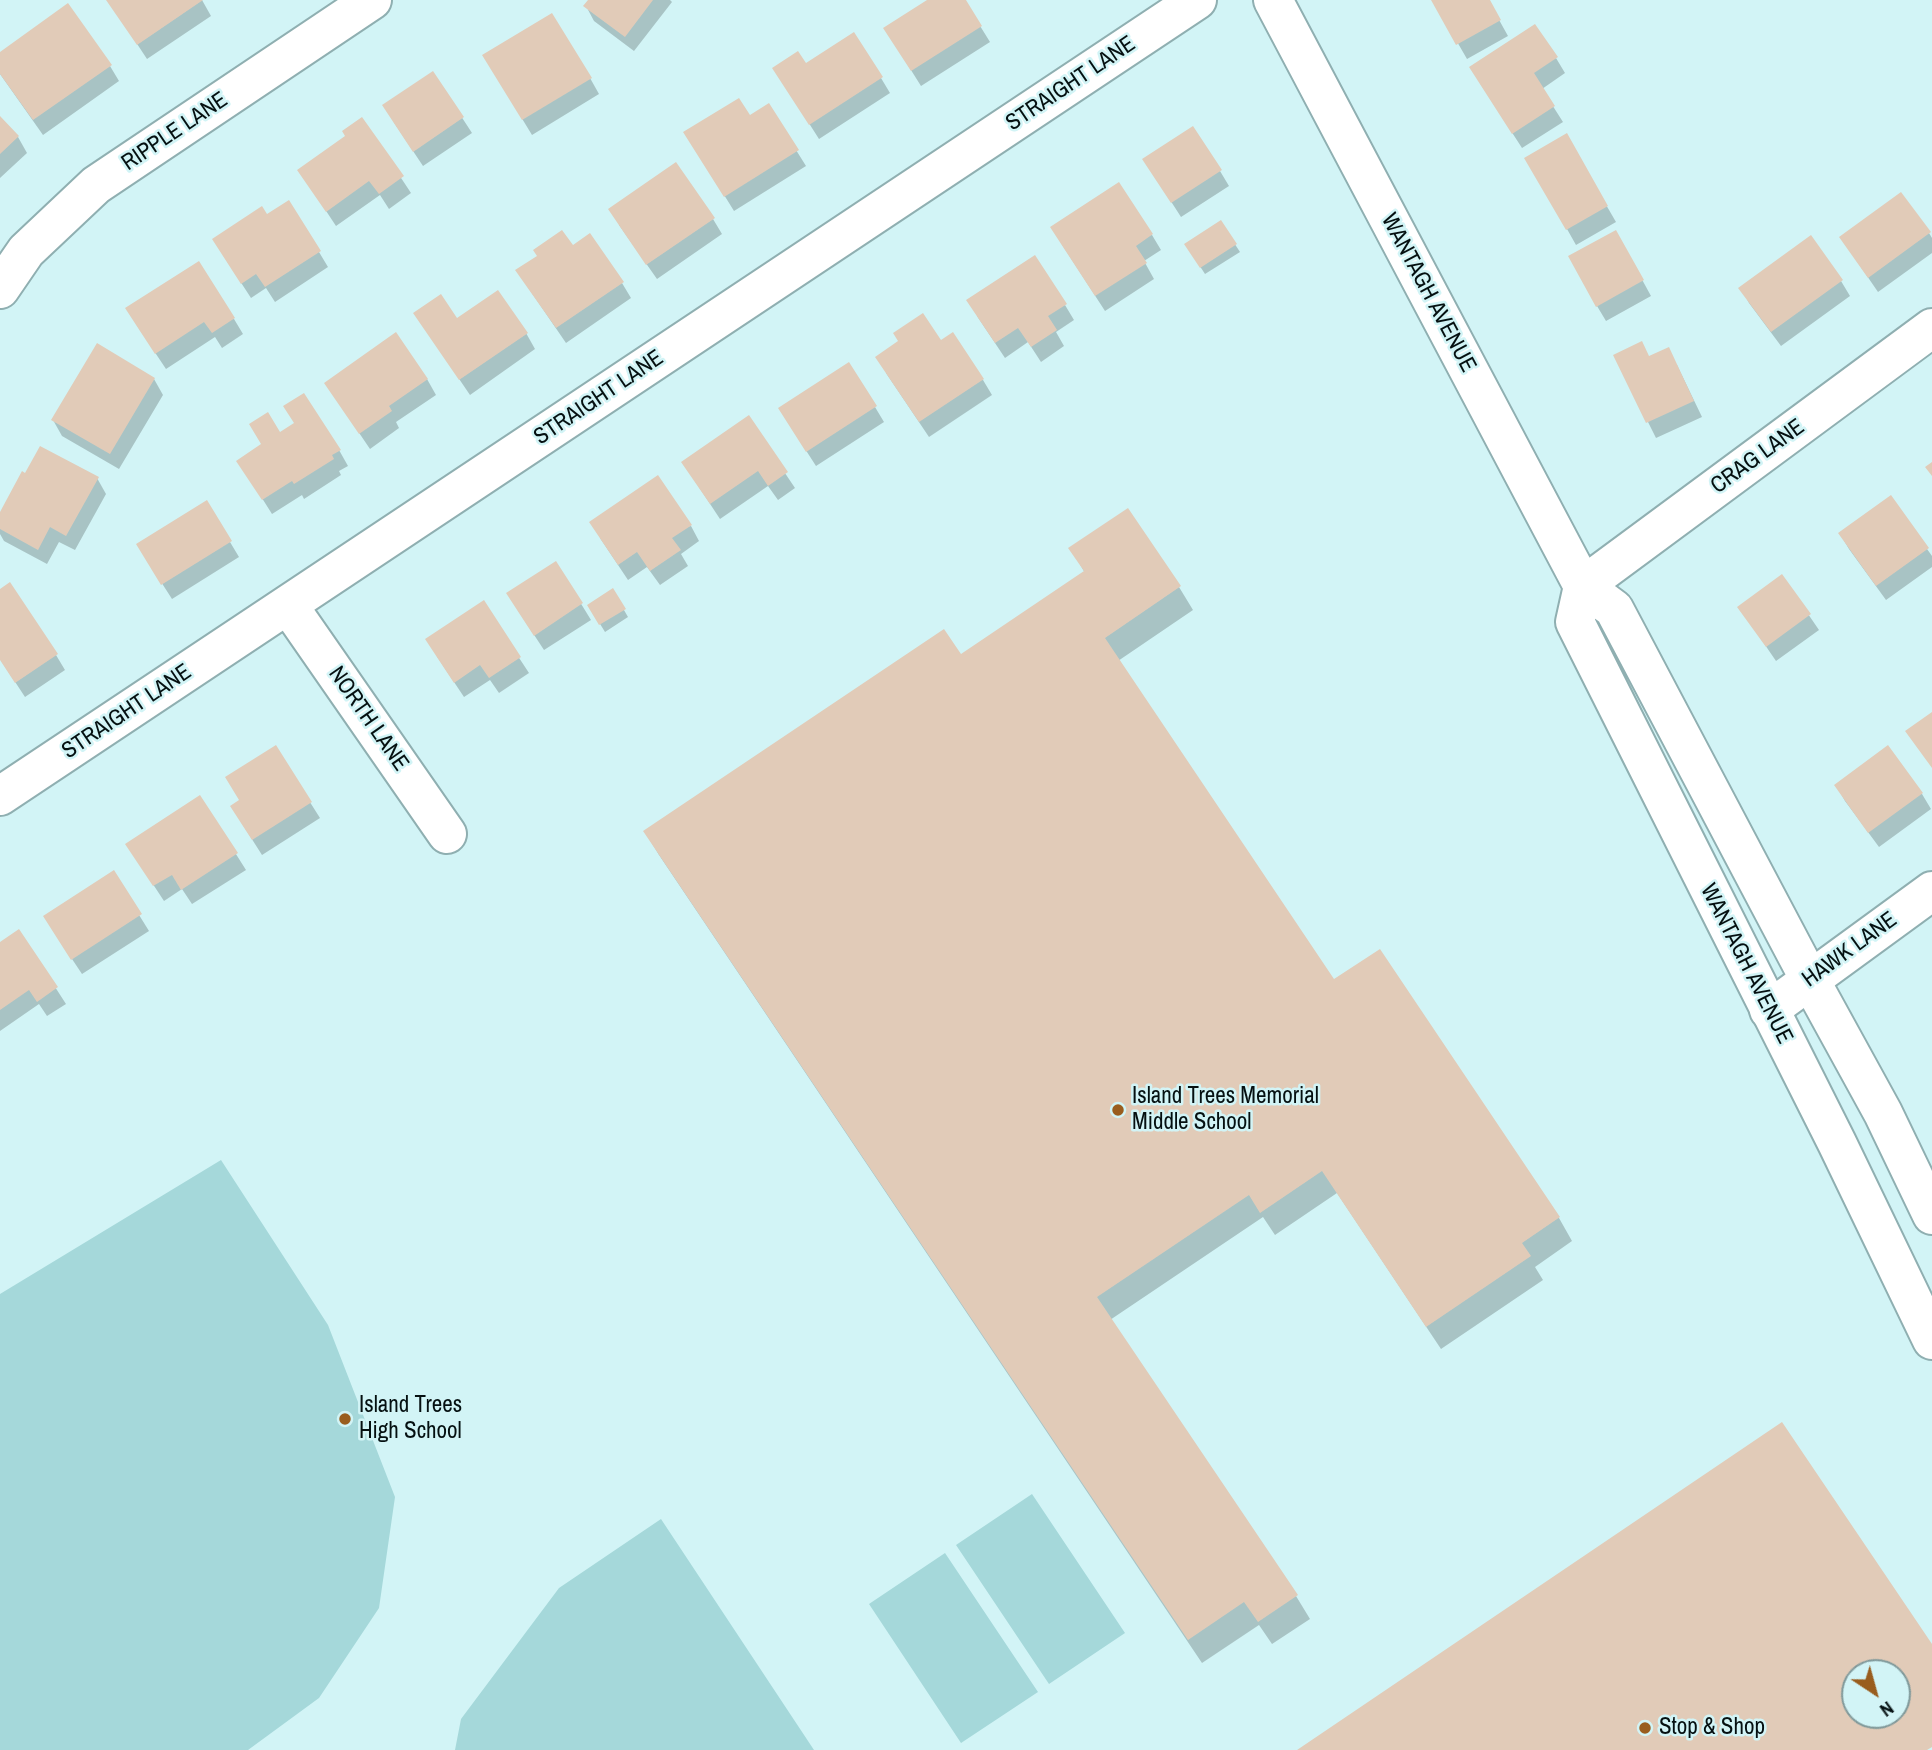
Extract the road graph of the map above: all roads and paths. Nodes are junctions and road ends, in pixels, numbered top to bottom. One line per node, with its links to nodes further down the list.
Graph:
1 (372, 0): 4 (street, RIPPLE LANE)
2 (1197, 0): 7 (street, STRAIGHT LANE)
3 (1273, 0): 6 (street, WANTAGH AVENUE)
4 (0, 289)
5 (1932, 328): 6 (street, CRAG LANE)
6 (1583, 586): 11 (street, WANTAGH AVENUE); 12 (street, WANTAGH AVENUE)
7 (288, 605): 8 (street, STRAIGHT LANE); 9 (street, NORTH LANE)
8 (0, 796)
9 (447, 834)
10 (1932, 891): 11 (street, HAWK LANE)
11 (1810, 980): 12 (street, HAWK LANE); 13 (street, WANTAGH AVENUE)
12 (1769, 1010): 14 (street, WANTAGH AVENUE)
13 (1932, 1215)
14 (1932, 1340)

